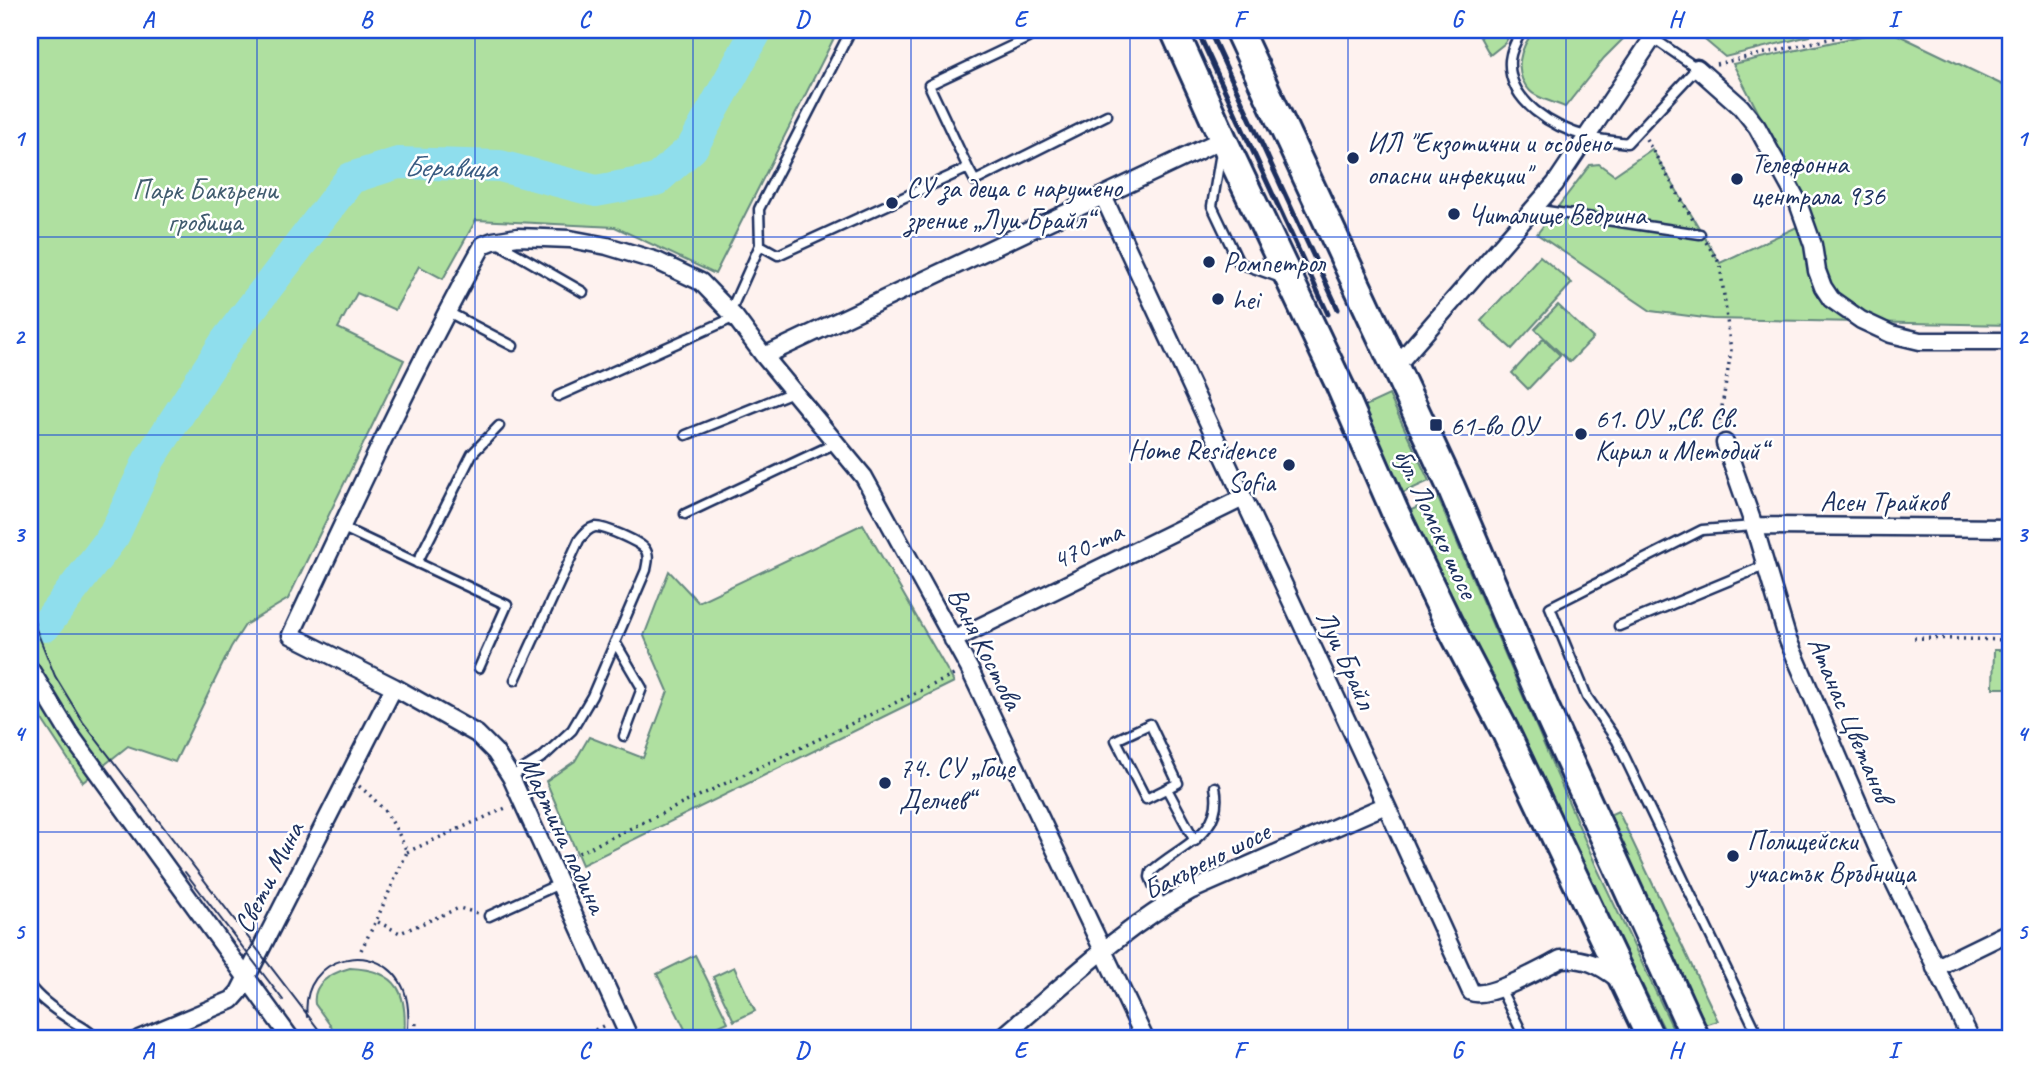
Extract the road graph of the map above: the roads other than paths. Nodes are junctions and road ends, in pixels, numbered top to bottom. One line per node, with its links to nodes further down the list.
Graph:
1 (851, 30): 16 (lane)
2 (1174, 30): 10 (main road, бул. Ломско шосе)
3 (1238, 30): 24 (main road, бул. Ломско шосе)
4 (1522, 30): 9 (lane)
5 (1656, 34): 7 (lane); 9 (street)
6 (1028, 38): 11 (lane)
7 (1697, 68): 9 (lane); 21 (street)
8 (1107, 115): 11 (lane)
9 (1588, 137): 13 (street)
10 (1223, 139): 12 (street); 17 (main road, бул. Ломско шосе); 17 (lane)
11 (968, 168): 16 (lane)
12 (1103, 197): 23 (street); 31 (street, Луи Брайл)
13 (1533, 209): 14 (lane); 24 (street)
14 (1700, 234)
15 (493, 241): 18 (lane); 19 (street); 20 (street, Ваня Костова)
16 (760, 245): 20 (lane)
17 (1290, 281): 58 (main road, бул. Ломско шосе)
18 (583, 292)
19 (446, 312): 22 (lane); 34 (street)
20 (733, 314): 23 (street, Ваня Костова); 26 (lane)
21 (2011, 341)
22 (513, 346)
23 (764, 356): 25 (street, Ваня Костова)
24 (1396, 366): 69 (main road, бул. Ломско шосе)
25 (793, 392): 28 (lane); 29 (street, Ваня Костова)
26 (558, 397)
27 (499, 426): 36 (lane)
28 (686, 435)
29 (836, 443): 32 (lane); 39 (street, Ваня Костова)
30 (1725, 443): 33 (street, Атанас Цветанов)
31 (1243, 498): 39 (street, 470-та); 49 (street, Луи Брайл)
32 (685, 514)
33 (1754, 526): 35 (street, Асен Трайков); 37 (street, Атанас Цветанов); 70 (lane)
34 (341, 527): 36 (lane); 44 (street, Мартина падина)
35 (2011, 528)
36 (417, 563): 41 (lane)
37 (1764, 566): 38 (lane); 56 (street, Атанас Цветанов)
38 (1619, 626)
39 (953, 640): 55 (street, Ваня Костова)
40 (615, 642): 43 (lane); 45 (lane); 46 (lane)
41 (479, 668)
42 (30, 669): 57 (street)
43 (515, 680)
44 (394, 687): 46 (street, Мартина падина); 57 (street, Свети Мина)
45 (624, 736)
46 (511, 777): 51 (street, Мартина падина)
47 (1215, 787): 50 (lane)
48 (1167, 789): 48 (lane); 50 (lane)
49 (1387, 806): 52 (street, Бакърено шосе); 60 (street, Луи Брайл)
50 (1195, 841): 52 (lane)
51 (559, 884): 53 (lane); 64 (street, Мартина падина)
52 (1162, 906): 55 (street, Бакърено шосе)
53 (489, 916)
54 (2011, 930): 56 (street)
55 (1105, 951): 65 (street, Бакърено шосе); 66 (street, Ваня Костова)
56 (1935, 968): 71 (street, Атанас Цветанов)
57 (247, 976): 62 (street, Свети Мина); 63 (street)
58 (1625, 985): 60 (street, Луи Брайл); 68 (main road, бул. Ломско шосе)
59 (30, 986): 61 (lane)
60 (1500, 988): 67 (lane)
61 (96, 1039)
62 (139, 1039)
63 (291, 1039)
64 (630, 1039)
65 (1000, 1039)
66 (1145, 1039)
67 (1525, 1039)
68 (1651, 1039)
69 (1696, 1039)
70 (1760, 1039)
71 (1971, 1039)

